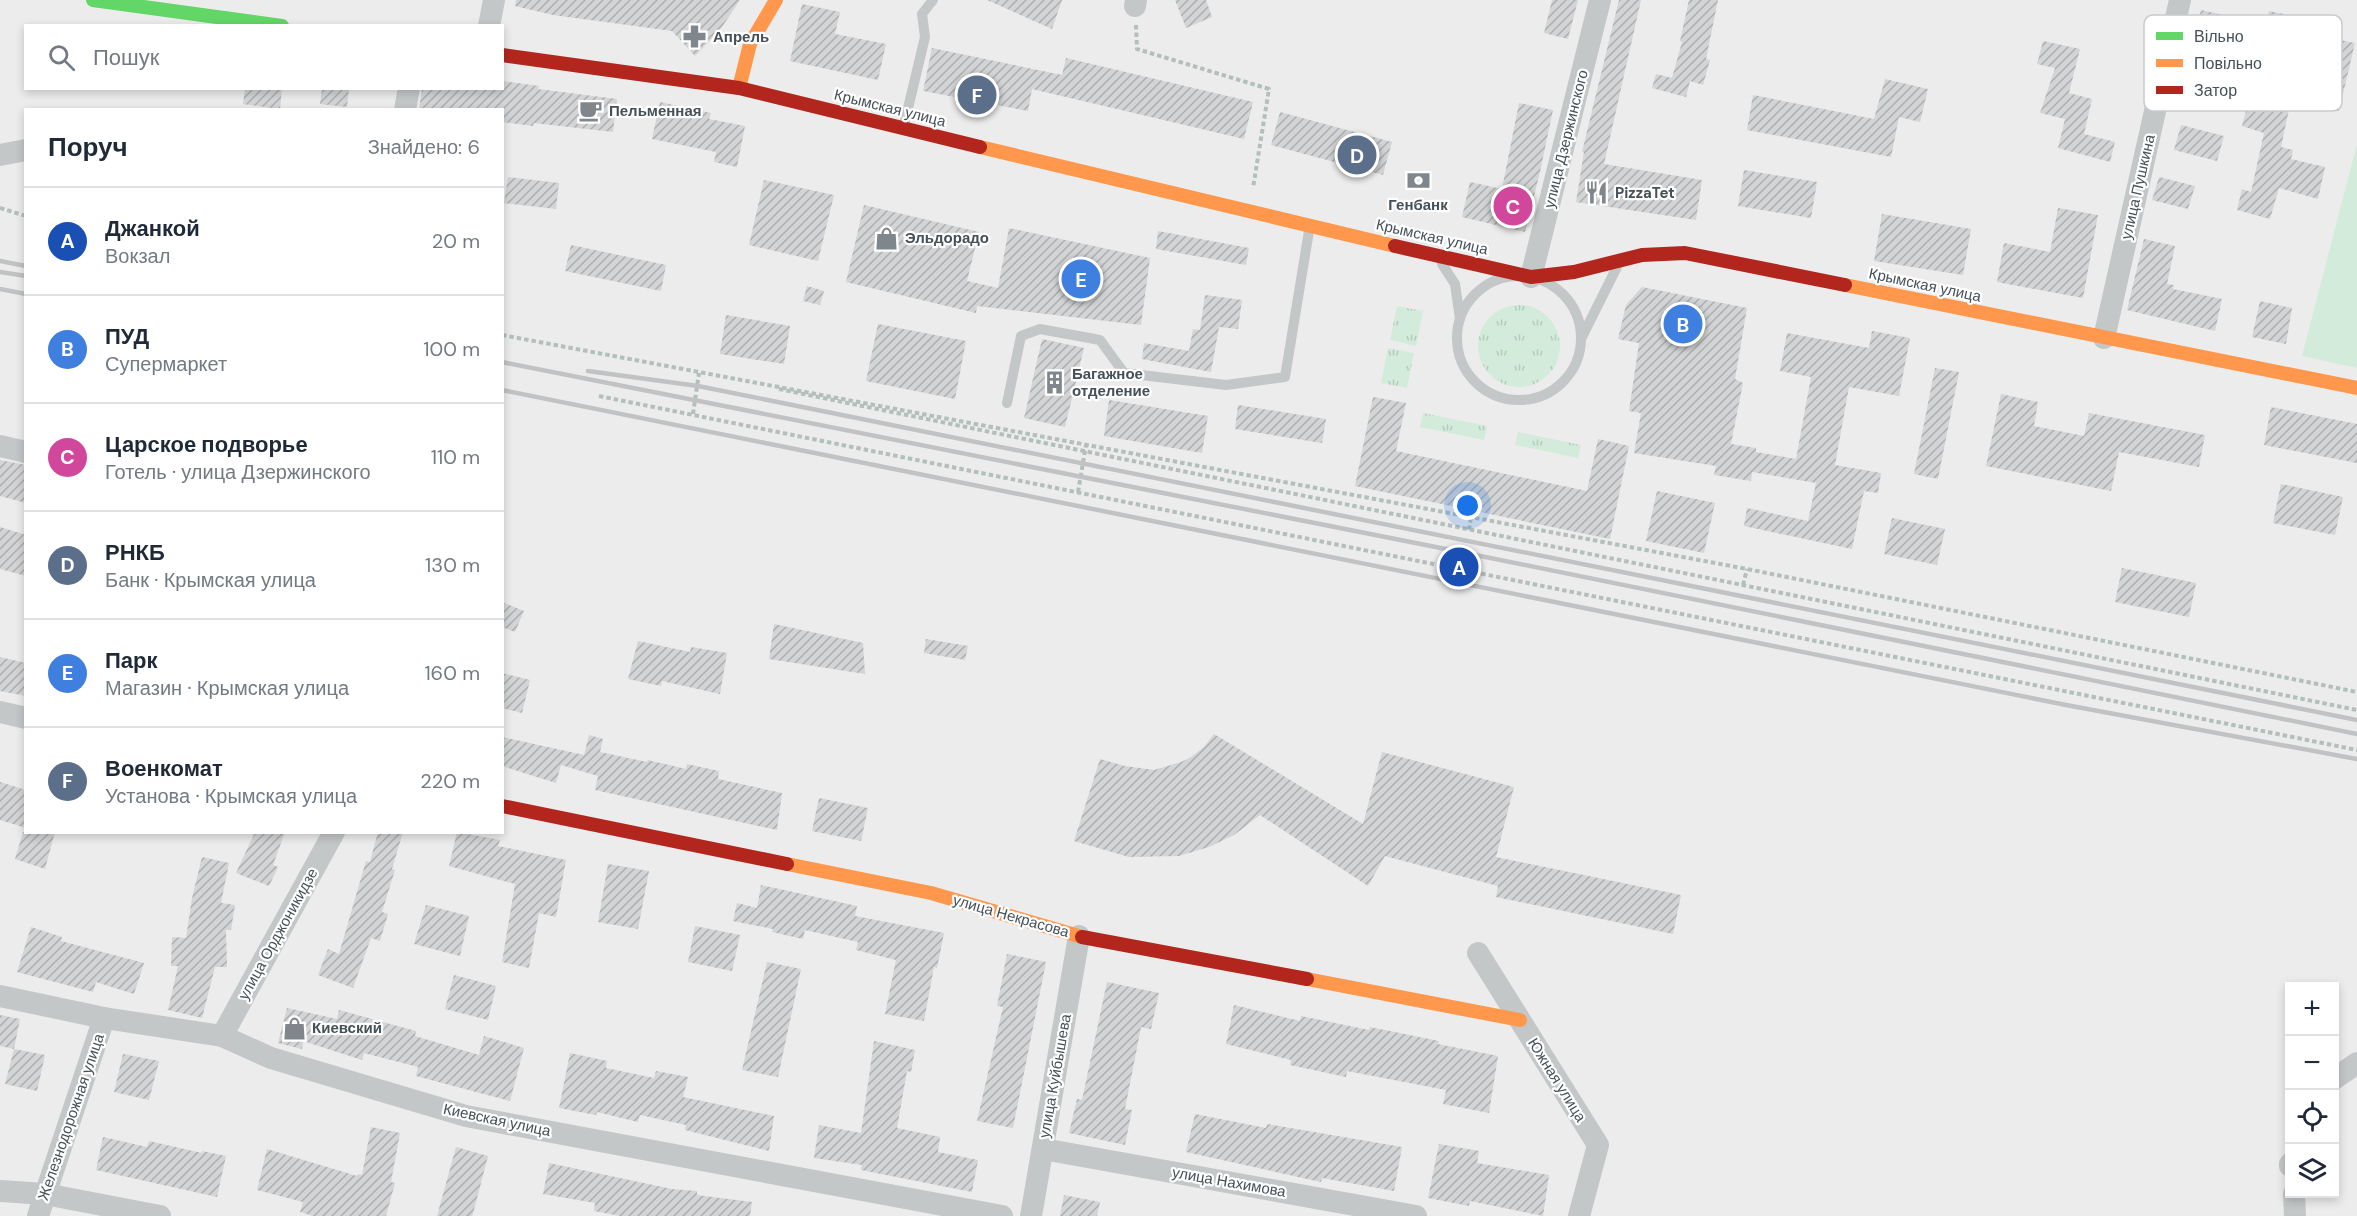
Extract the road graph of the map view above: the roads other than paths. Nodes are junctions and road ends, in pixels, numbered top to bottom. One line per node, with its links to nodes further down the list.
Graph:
1 (93, 0): 8 (main road)
2 (494, 0): 9 (street)
3 (776, 0): 11 (main road)
4 (933, 0): 15 (lane)
5 (1600, 0): 21 (street, улица Дзержинского)
6 (2180, 0): 7 (street, улица Пушкина)
7 (2177, 15)
8 (267, 24)
9 (489, 24)
10 (504, 55): 11 (main road, Крымская улица)
11 (739, 88): 15 (main road, Крымская улица)
12 (409, 90): 13 (street)
13 (405, 108)
14 (2155, 111): 23 (street, улица Пушкина)
15 (904, 128): 18 (main road, Крымская улица)
16 (24, 150): 17 (street)
17 (0, 155)
18 (1309, 227): 19 (main road, Крымская улица); 26 (lane)
19 (1434, 255): 21 (main road, Крымская улица); 22 (lane)
20 (1621, 261): 21 (main road, Крымская улица); 23 (main road, Крымская улица); 24 (lane)
21 (1531, 277): 22 (lane); 24 (lane)
22 (1460, 319): 24 (lane)
23 (2104, 338): 25 (main road, Крымская улица)
24 (1581, 339)
25 (2357, 388)
26 (1007, 403)
27 (0, 447): 28 (street)
28 (24, 452)
29 (0, 712): 30 (street)
30 (24, 717)
31 (504, 806): 33 (main road, улица Некрасова)
32 (333, 834): 38 (street, улица Орджоникидзе)
33 (1079, 936): 37 (main road, улица Некрасова); 41 (street, улица Куйбышева)
34 (1478, 953): 37 (street, Южная улица)
35 (0, 996): 36 (street, Киевская улица)
36 (104, 1018): 38 (street, Киевская улица); 43 (street, Железнодорожная улица)
37 (1520, 1020): 50 (street, Южная улица)
38 (222, 1036): 47 (street, Киевская улица)
39 (2357, 1063): 40 (street)
40 (2339, 1076)
41 (1043, 1149): 48 (street, улица Куйбышева); 49 (street, улица Нахимова)
42 (0, 1191): 43 (street)
43 (45, 1194): 45 (street, Железнодорожная улица); 46 (street)
44 (2294, 1198): 51 (street)
45 (38, 1216)
46 (160, 1216)
47 (1002, 1216)
48 (1031, 1216)
49 (1416, 1216)
50 (1579, 1216)
51 (2295, 1216)

